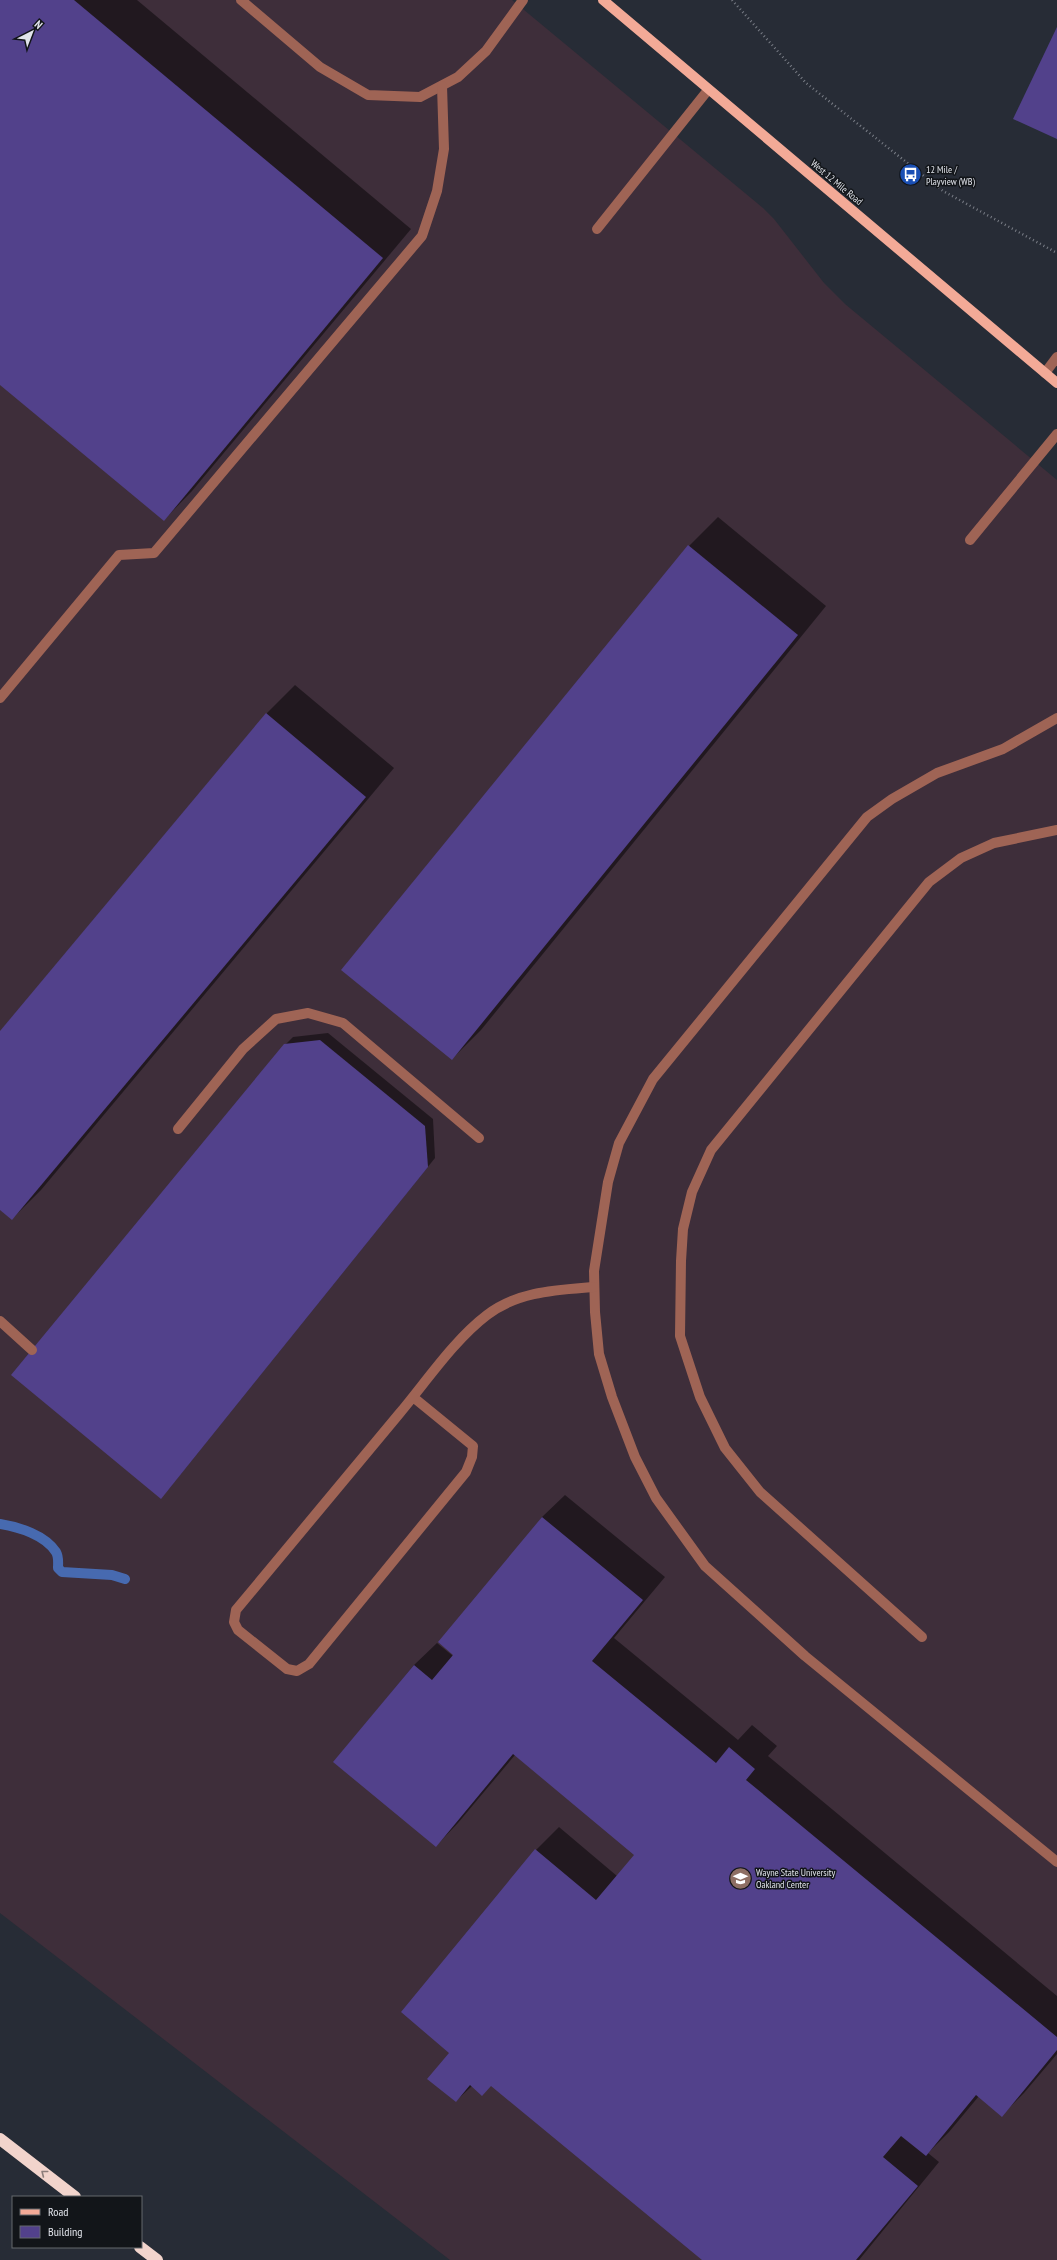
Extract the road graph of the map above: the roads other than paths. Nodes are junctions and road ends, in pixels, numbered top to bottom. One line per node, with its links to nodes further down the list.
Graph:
1 (241, 0): 4 (street)
2 (523, 0): 4 (street)
3 (603, 0): 5 (main road, West 12 Mile Road)
4 (442, 86): 12 (street)
5 (708, 90): 6 (street); 8 (main road, West 12 Mile Road)
6 (597, 229)
7 (1057, 358): 8 (street)
8 (1045, 373): 9 (main road, West 12 Mile Road)
9 (1057, 383)
10 (1057, 434): 11 (street)
11 (970, 540)
12 (0, 698)
13 (1057, 718): 17 (street)
14 (1057, 830): 21 (street)
15 (178, 1129): 16 (street)
16 (479, 1138)
17 (594, 1287): 20 (street); 22 (street)
18 (0, 1322): 19 (street)
19 (32, 1350)
20 (413, 1397): 20 (street)
21 (922, 1637)
22 (1057, 1862)
23 (0, 2140): 24 (highway, one-way to 23)
24 (74, 2196)
25 (141, 2248): 26 (highway)
26 (157, 2260)

